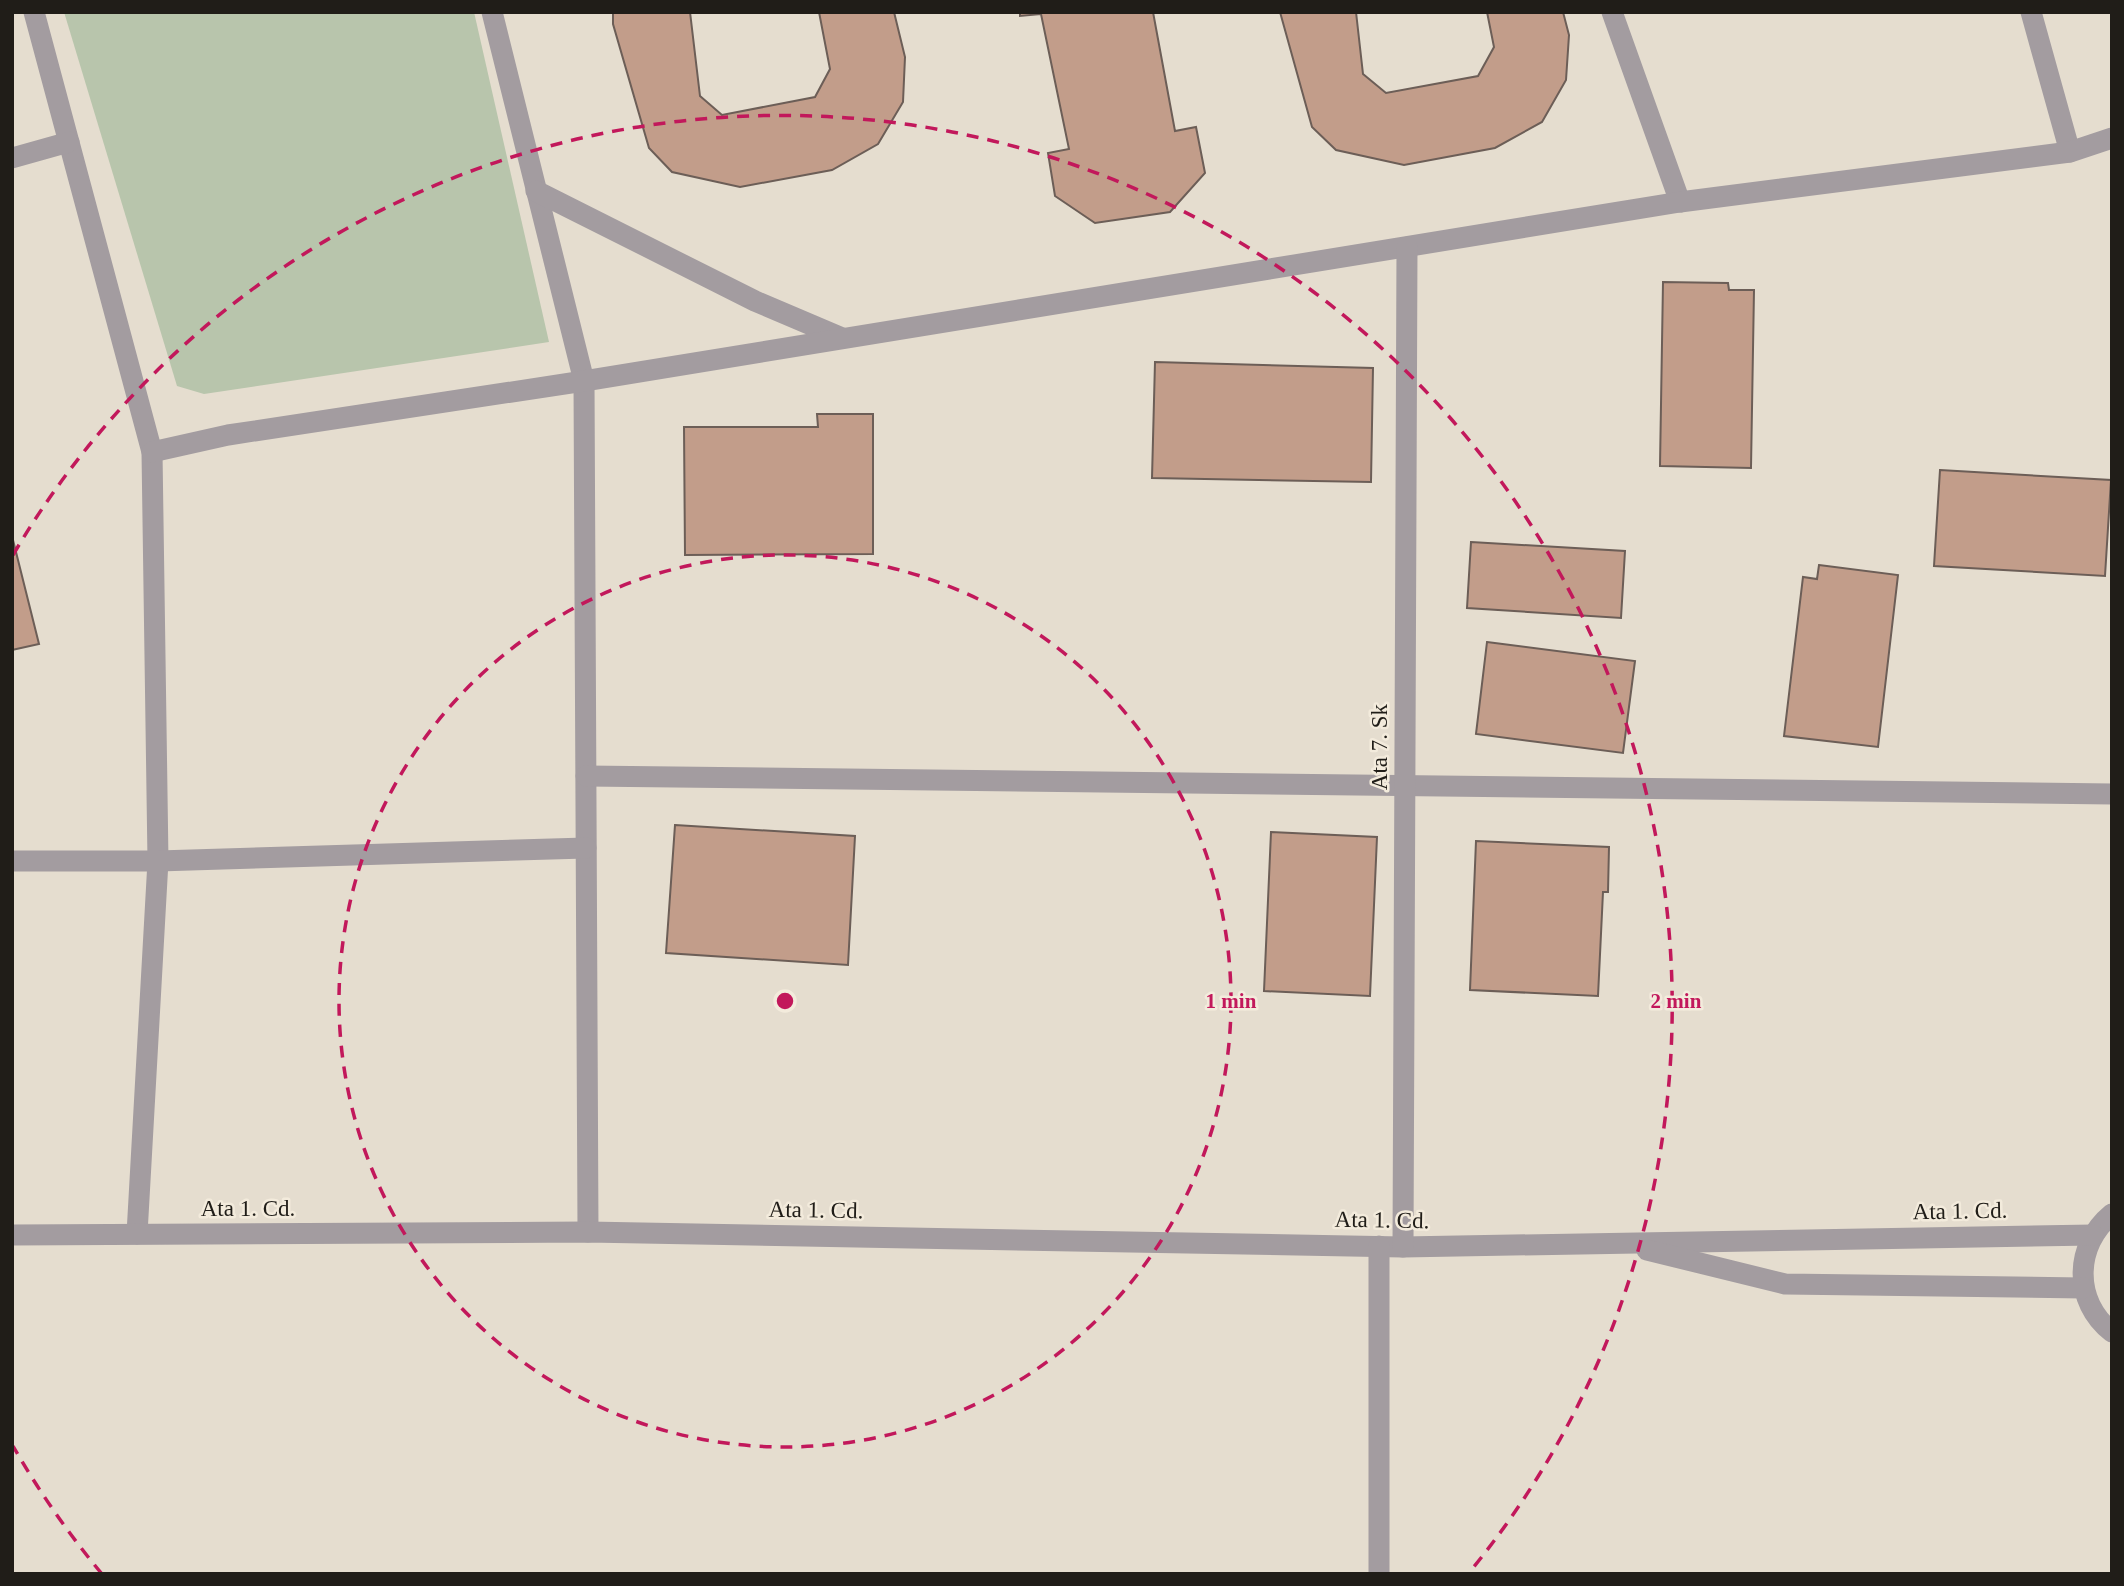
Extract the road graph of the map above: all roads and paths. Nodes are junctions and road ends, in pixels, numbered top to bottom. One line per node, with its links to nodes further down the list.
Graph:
1 (34, 12): 6 (street)
2 (492, 12): 9 (street)
3 (1612, 12): 10 (street)
4 (2031, 12): 7 (street)
5 (2112, 138): 7 (street)
6 (69, 142): 8 (street); 14 (street)
7 (2070, 152): 10 (street)
8 (12, 158)
9 (536, 191): 12 (street); 13 (street)
10 (1680, 202): 11 (street)
11 (1408, 247): 12 (street); 16 (street, Ata 7. Sk)
12 (842, 338): 13 (street)
13 (584, 381): 14 (street); 15 (street)
14 (152, 452): 20 (street)
15 (586, 776): 16 (street); 18 (street)
16 (1405, 786): 17 (street); 28 (street, Ata 7. Sk)
17 (2112, 794)
18 (586, 848): 20 (street); 22 (street)
19 (12, 861): 20 (street)
20 (158, 861): 23 (street)
21 (2112, 1214): 25 (street)
22 (588, 1232): 23 (street, Ata 1. Cd.); 27 (street, Ata 1. Cd.)
23 (137, 1234): 24 (street, Ata 1. Cd.)
24 (12, 1235)
25 (2093, 1235): 26 (street, Ata 1. Cd.); 29 (street)
26 (1618, 1243): 28 (street, Ata 1. Cd.); 29 (street, Ata 1. Cd.)
27 (1379, 1246): 28 (street, Ata 1. Cd.); 31 (street)
28 (1403, 1247)
29 (2083, 1288): 30 (street)
30 (2112, 1332)
31 (1379, 1574)

